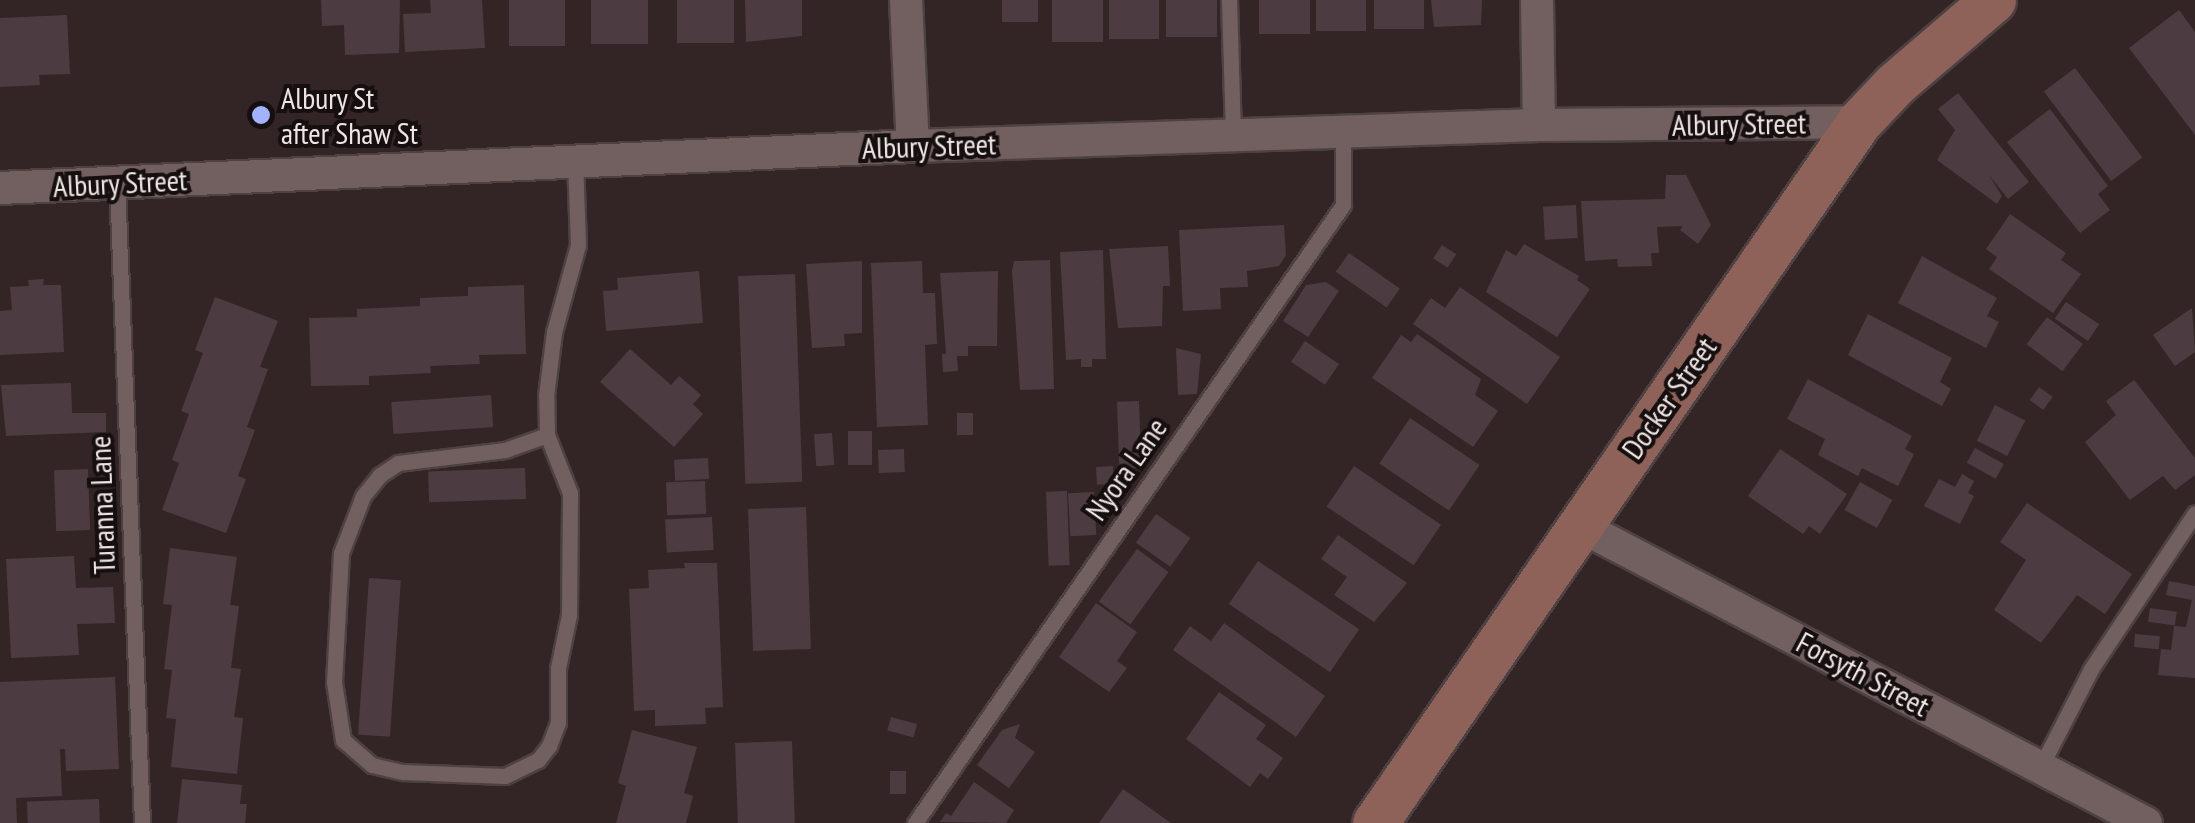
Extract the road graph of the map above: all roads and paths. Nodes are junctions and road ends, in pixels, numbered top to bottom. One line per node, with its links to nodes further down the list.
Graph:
1 (906, 0): 9 (street)
2 (1229, 0): 8 (lane)
3 (1537, 0): 6 (street)
4 (1994, 0): 5 (main road, Docker Street)
5 (1859, 122): 6 (street, Albury Street); 15 (main road, Docker Street)
6 (1539, 125): 7 (street, Albury Street)
7 (1343, 134): 8 (street, Albury Street); 18 (lane, Nyora Lane)
8 (1233, 138): 9 (street, Albury Street)
9 (914, 146): 10 (street, Albury Street)
10 (575, 158): 11 (street, Albury Street); 13 (lane)
11 (117, 184): 12 (street, Albury Street); 17 (lane, Turanna Lane)
12 (0, 188)
13 (547, 435): 13 (lane)
14 (2195, 514): 16 (lane)
15 (1580, 526): 16 (street, Forsyth Street); 19 (main road, Docker Street)
16 (2040, 768): 20 (street, Forsyth Street)
17 (142, 823)
18 (915, 823)
19 (1376, 823)
20 (2146, 823)

